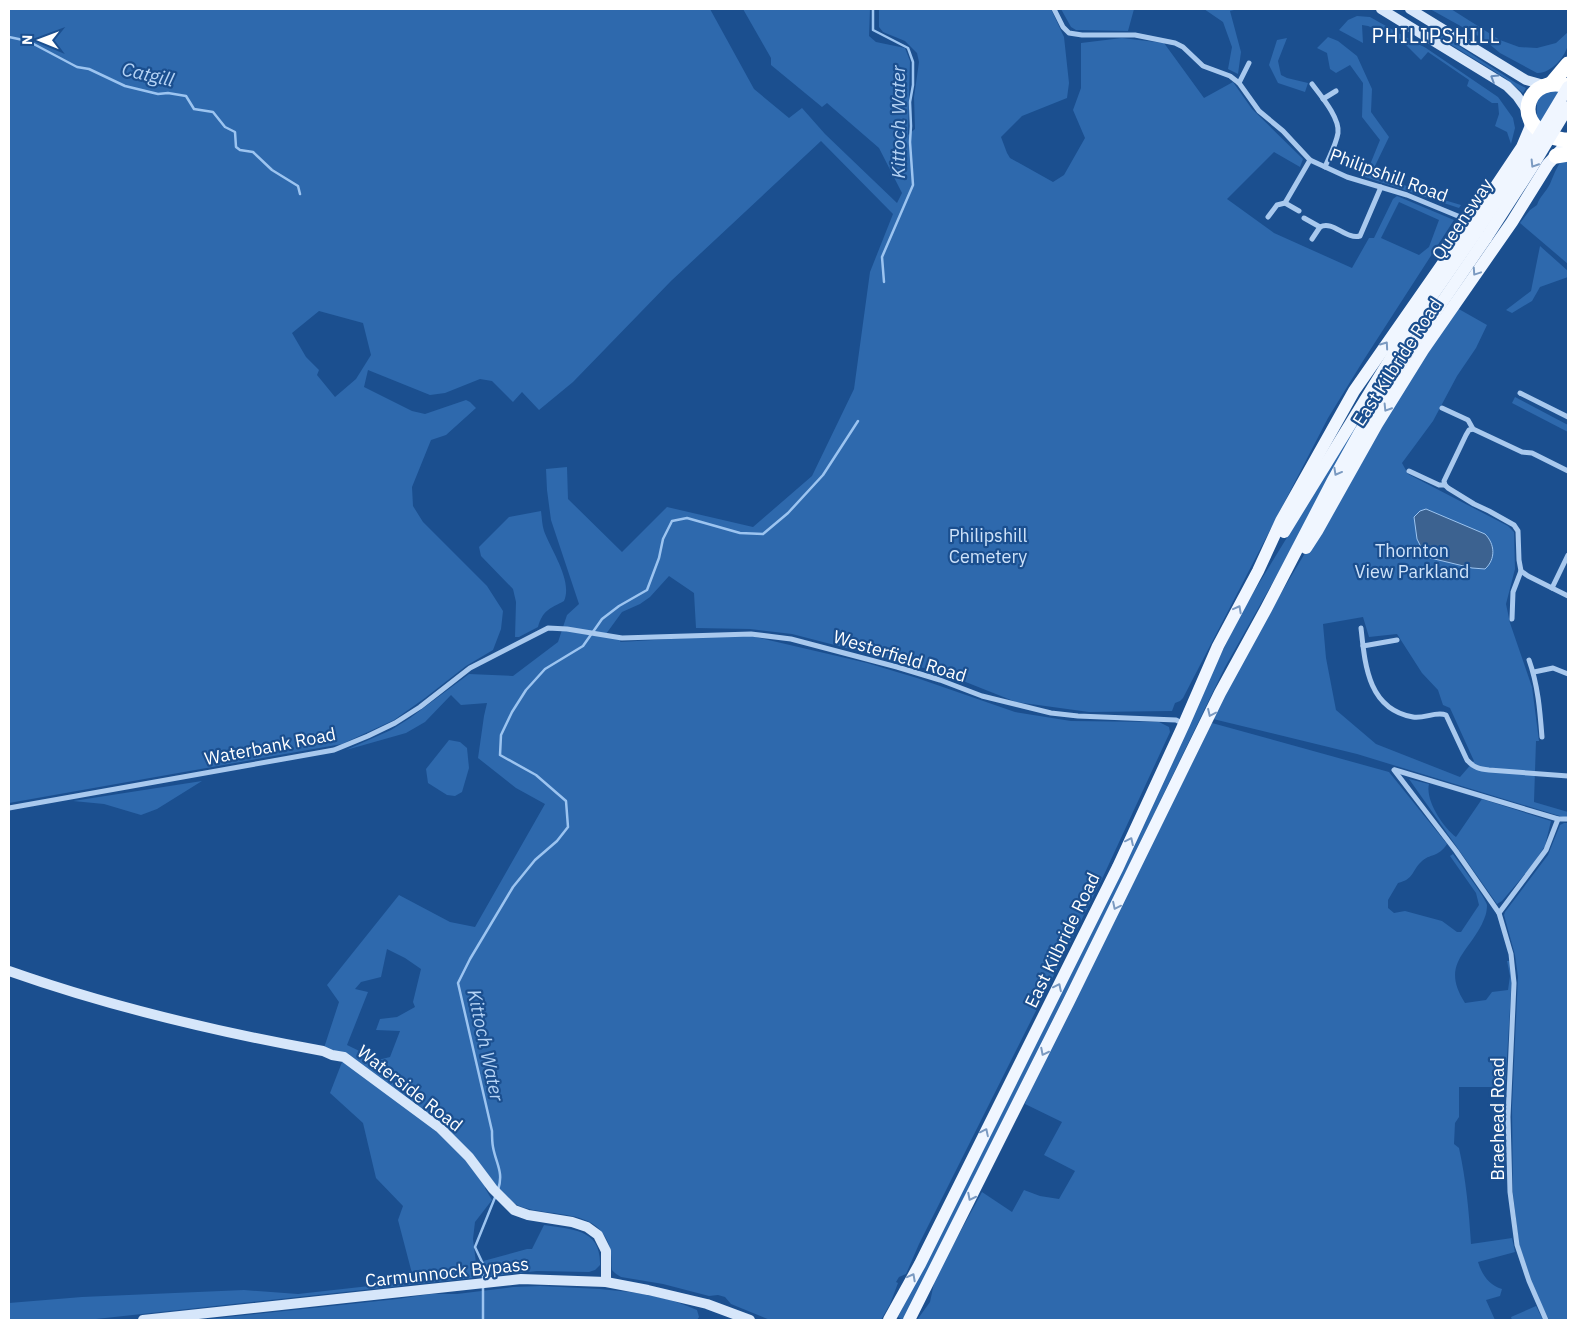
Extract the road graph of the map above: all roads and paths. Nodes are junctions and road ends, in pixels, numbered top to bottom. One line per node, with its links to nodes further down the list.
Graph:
1 (1054, 9): 6 (street, Philipshill Road)
2 (1381, 9): 13 (street, one-way to 2)
3 (1410, 9): 8 (street)
4 (1249, 63): 6 (street)
5 (1568, 64): 8 (highway)
6 (1239, 83): 16 (street, Philipshill Road)
7 (1312, 84): 11 (street)
8 (1548, 84): 9 (highway); 13 (highway)
9 (1568, 86): 27 (main road, Queensway, bridge)
10 (1336, 91): 11 (street)
11 (1323, 99): 17 (street)
12 (1568, 107): 28 (main road, Queensway, one-way to 28, bridge)
13 (1529, 116): 14 (highway); 23 (main road, East Kilbride Road)
14 (1568, 141): 15 (main road, East Kilbride Road)
15 (1562, 155): 25 (main road, East Kilbride Road)
16 (1310, 160): 17 (street, Philipshill Road); 19 (street)
17 (1325, 167): 18 (street, Philipshill Road)
18 (1381, 187): 23 (street, Philipshill Road); 24 (street)
19 (1286, 202): 20 (street); 21 (street)
20 (1299, 211)
21 (1268, 217)
22 (1304, 218): 24 (street)
23 (1472, 222): 25 (street, Philipshill Road); 38 (main road, East Kilbride Road, one-way to 23)
24 (1320, 227): 26 (street)
25 (1504, 232): 42 (main road, East Kilbride Road, one-way to 42)
26 (1312, 239)
27 (1383, 370): 32 (main road, East Kilbride Road)
28 (1390, 382): 32 (main road, East Kilbride Road)
29 (1520, 393): 31 (street)
30 (1442, 408): 33 (street)
31 (1568, 417)
32 (1356, 426): 38 (main road, East Kilbride Road); 42 (main road, East Kilbride Road, one-way to 42)
33 (1473, 429): 35 (street); 36 (street)
34 (1409, 471): 36 (street)
35 (1568, 471)
36 (1445, 485): 39 (street)
37 (1568, 555): 40 (street)
38 (1258, 571): 51 (main road, East Kilbride Road, one-way to 38)
39 (1521, 571): 40 (street); 43 (street)
40 (1552, 588): 41 (street)
41 (1568, 596)
42 (1266, 609): 63 (main road, East Kilbride Road, one-way to 63)
43 (1512, 619)
44 (1361, 628): 47 (street)
45 (605, 635): 51 (street, Westerfield Road); 54 (street, Waterbank Road)
46 (1397, 640): 47 (street)
47 (1363, 646): 53 (street)
48 (1529, 660): 49 (street)
49 (1534, 672): 50 (street); 52 (street)
50 (1568, 674)
51 (1184, 724): 62 (main road, East Kilbride Road, one-way to 51)
52 (1542, 737)
53 (1568, 776)
54 (9, 808)
55 (1558, 818): 56 (street); 57 (street); 57 (street, Braehead Road)
56 (1568, 819)
57 (1498, 913): 64 (street, Braehead Road)
58 (9, 971): 59 (street, Waterside Road)
59 (606, 1282): 60 (street, Carmunnock Bypass); 61 (street, Carmunnock Bypass)
60 (143, 1320)
61 (750, 1320)
62 (889, 1320)
63 (909, 1320)
64 (1546, 1320)

